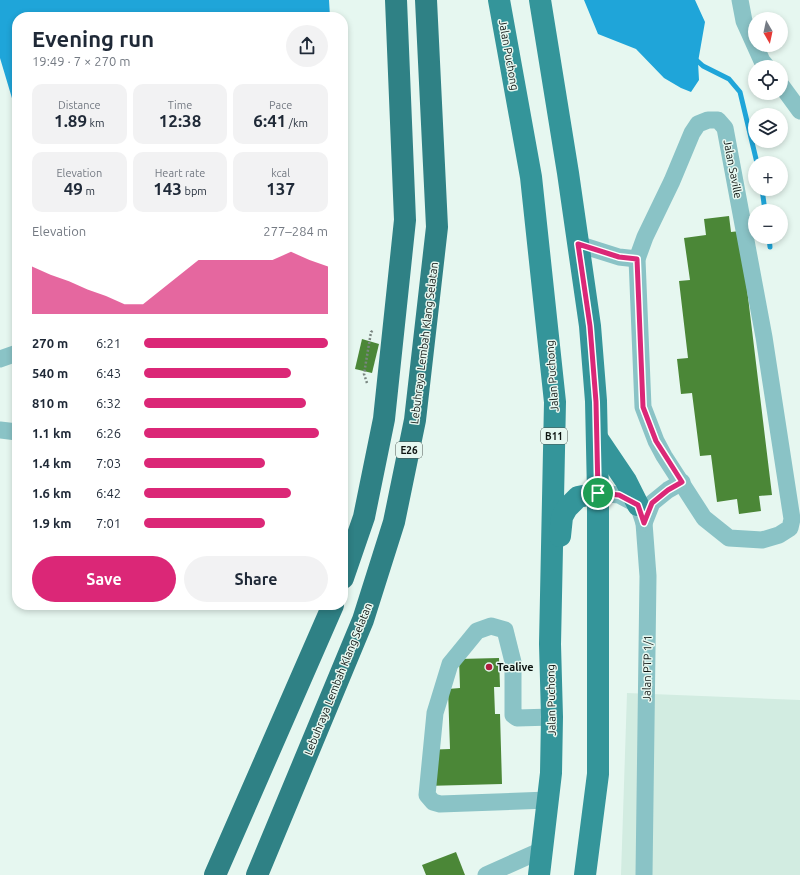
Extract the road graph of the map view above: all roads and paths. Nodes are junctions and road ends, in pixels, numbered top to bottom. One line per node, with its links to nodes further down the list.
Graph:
1 (396, 0): 19 (highway, E26)
2 (426, 0): 26 (highway, Lebuhraya Lembah Klang Selatan / E26)
3 (499, 0): 21 (main road, Jalan Puchong / B11)
4 (540, 0): 9 (main road)
5 (740, 0): 6 (street)
6 (762, 60)
7 (788, 95): 8 (street)
8 (800, 111)
9 (578, 244): 10 (street); 15 (main road)
10 (637, 259): 16 (street, Jalan Saville); 16 (street, Jalan Saville)
11 (12, 355): 12 (street)
12 (0, 359)
13 (0, 430): 14 (street)
14 (12, 431)
15 (597, 438): 17 (main road); 18 (main road)
16 (682, 482): 18 (street)
17 (598, 493): 18 (street); 21 (main road); 29 (main road)
18 (641, 514): 30 (street, Jalan PTP 1/1)
19 (348, 563)
20 (331, 610): 25 (highway)
21 (550, 644): 22 (main road, Jalan Puchong / B11)
22 (552, 717): 23 (main road, Jalan Puchong / B11); 23 (street)
23 (548, 800): 24 (main road, Jalan Puchong / B11)
24 (542, 850): 27 (street); 28 (main road, Jalan Puchong / B11)
25 (215, 875)
26 (257, 875)
27 (486, 875)
28 (539, 875)
29 (585, 875)
30 (644, 875)

